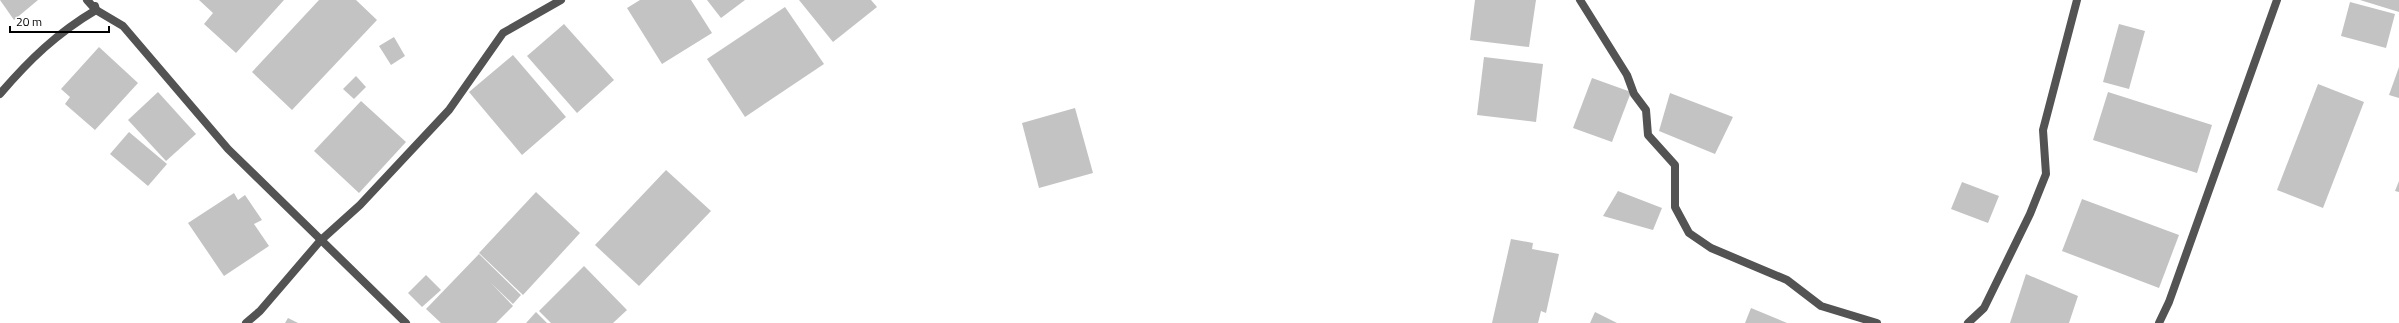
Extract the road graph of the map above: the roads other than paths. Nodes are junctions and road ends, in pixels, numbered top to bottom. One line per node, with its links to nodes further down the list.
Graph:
1 (87, 0): 7 (street)
2 (95, 0): 7 (street)
3 (561, 0): 9 (street)
4 (1580, 0): 12 (street)
5 (2077, 0): 13 (street)
6 (2277, 0): 14 (street)
7 (96, 10): 8 (street); 9 (street)
8 (0, 94)
9 (320, 241): 10 (street); 11 (street)
10 (246, 323)
11 (406, 323)
12 (1877, 323)
13 (1968, 323)
14 (2159, 323)

